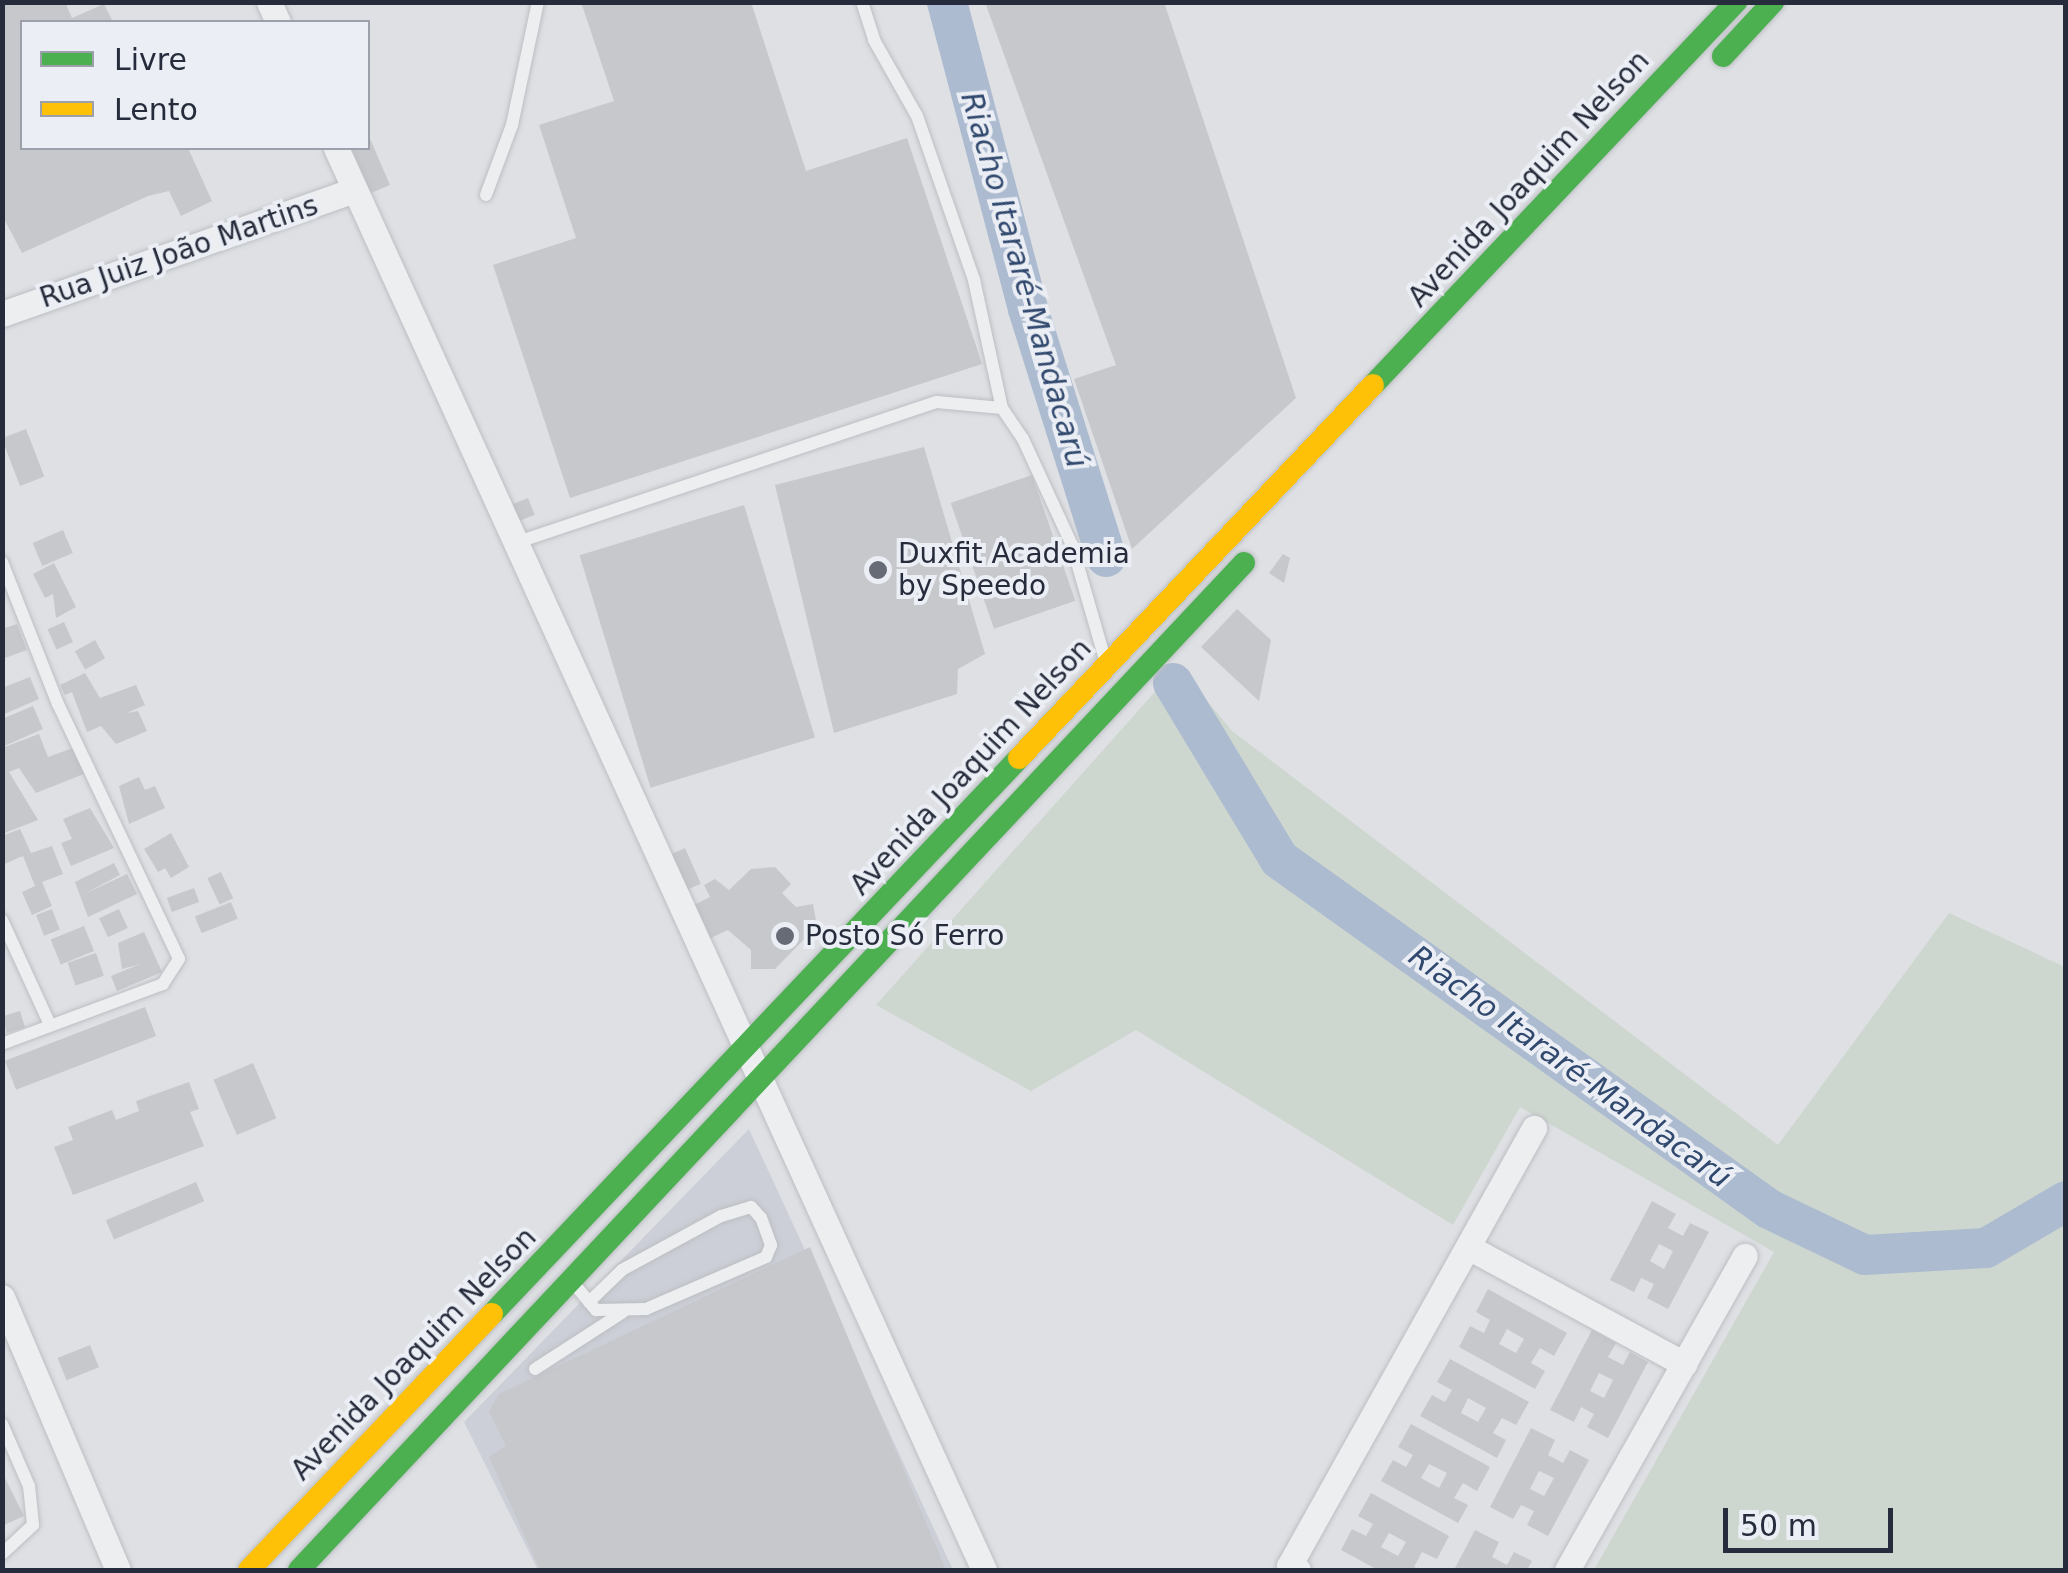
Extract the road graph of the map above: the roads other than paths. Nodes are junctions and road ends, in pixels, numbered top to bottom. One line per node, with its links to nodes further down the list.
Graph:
1 (538, 2): 8 (lane)
2 (862, 2): 10 (lane)
3 (1736, 2): 11 (main road, Avenida Joaquim Nelson)
4 (1773, 2): 5 (main road)
5 (1706, 73)
6 (337, 150): 7 (street)
7 (355, 190): 9 (street, Rua Juiz João Martins); 14 (street)
8 (486, 195)
9 (2, 314)
10 (1002, 408): 14 (lane); 18 (lane)
11 (1268, 497): 12 (main road); 15 (main road, Avenida Joaquim Nelson)
12 (1288, 514)
13 (1263, 542): 17 (main road)
14 (512, 544): 22 (street)
15 (1220, 548): 17 (main road); 18 (main road, Avenida Joaquim Nelson)
16 (2, 562): 20 (lane)
17 (1239, 568): 23 (main road)
18 (1107, 667): 22 (main road, Avenida Joaquim Nelson)
19 (2, 920): 20 (lane)
20 (50, 1025): 21 (lane)
21 (2, 1044)
22 (746, 1048): 23 (street); 37 (main road, Avenida Joaquim Nelson)
23 (759, 1079): 27 (main road); 39 (street)
24 (1534, 1128): 25 (street)
25 (1468, 1247): 31 (street); 35 (street)
26 (1745, 1256): 31 (street)
27 (570, 1280): 29 (lane); 38 (main road)
28 (2, 1297): 36 (street)
29 (589, 1302): 30 (lane); 30 (lane)
30 (622, 1312): 32 (lane)
31 (1684, 1364): 40 (street)
32 (535, 1368)
33 (2, 1424): 34 (lane)
34 (2, 1554)
35 (1291, 1569)
36 (118, 1570)
37 (249, 1570)
38 (299, 1570)
39 (984, 1570)
40 (1568, 1570)

